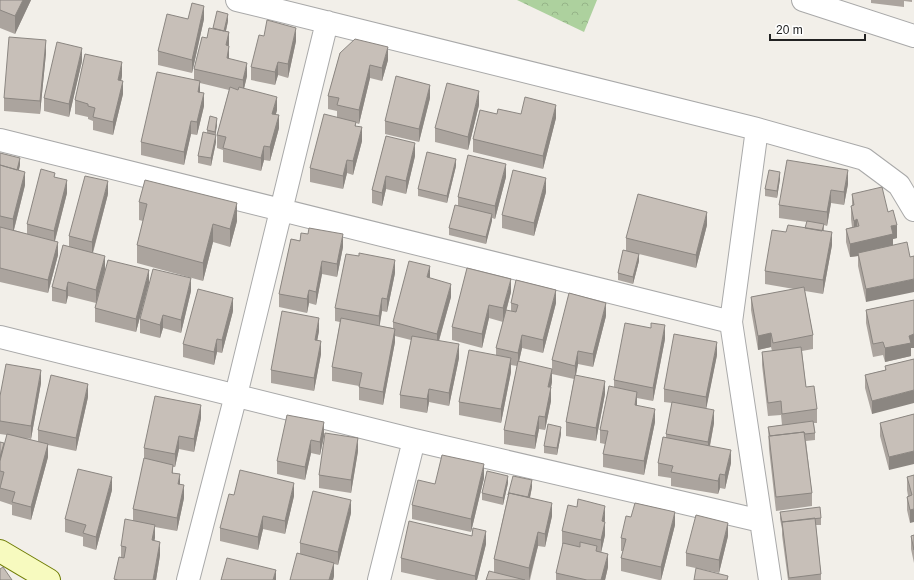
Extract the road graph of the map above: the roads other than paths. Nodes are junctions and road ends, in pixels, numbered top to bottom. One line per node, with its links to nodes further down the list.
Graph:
1 (238, 0): 3 (street)
2 (803, 0): 4 (street)
3 (327, 22): 5 (street); 8 (street)
4 (914, 36)
5 (757, 129): 7 (street); 9 (street)
6 (0, 140): 8 (street)
7 (914, 210)
8 (282, 211): 9 (street); 11 (street)
9 (731, 322): 13 (street)
10 (0, 337): 11 (street)
11 (236, 395): 12 (street); 16 (street)
12 (414, 440): 13 (street); 17 (street)
13 (760, 521): 18 (street)
14 (0, 552): 15 (street)
15 (49, 580)
16 (188, 580)
17 (379, 580)
18 (770, 580)

